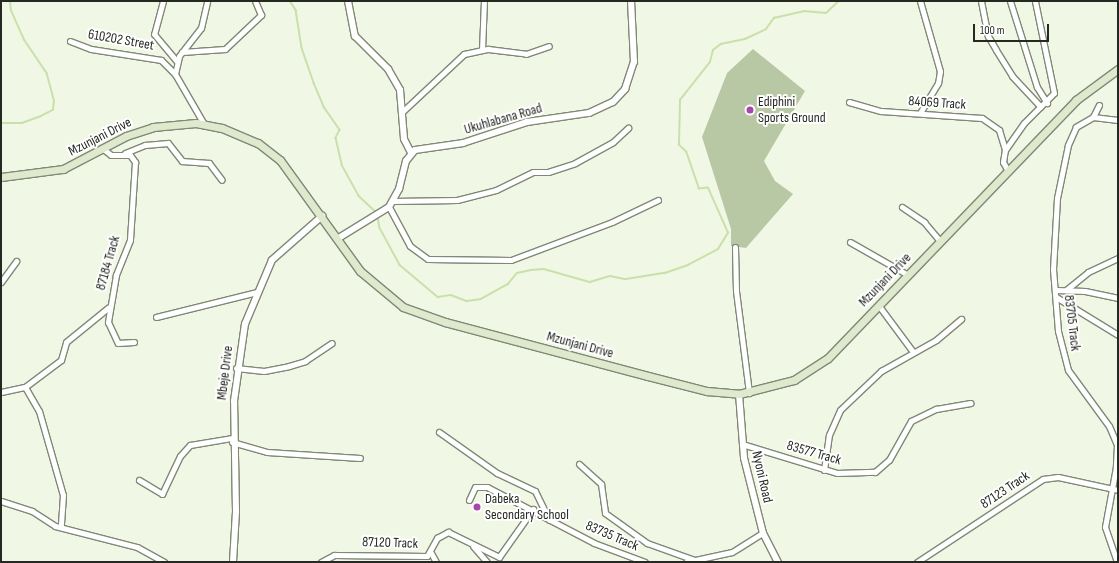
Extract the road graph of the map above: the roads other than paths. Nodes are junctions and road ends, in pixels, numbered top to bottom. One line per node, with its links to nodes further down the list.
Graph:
1 (163, 1): 15 (street)
2 (207, 1): 14 (street)
3 (255, 1): 14 (street)
4 (348, 1): 23 (street)
5 (484, 1): 13 (street)
6 (631, 1): 30 (street, Ukuhlabana Road)
7 (920, 1): 22 (street)
8 (981, 1): 21 (street)
9 (1010, 1): 19 (street)
10 (1035, 1): 19 (street)
11 (70, 41): 17 (street, 610202 Street)
12 (549, 46): 13 (street)
13 (482, 50): 23 (street)
14 (182, 52): 15 (street)
15 (177, 61): 17 (street)
16 (1118, 69): 32 (main road, Mzunjani Drive)
17 (176, 74): 26 (street, 610202 Street)
18 (850, 102): 22 (street, 84069 Track)
19 (1047, 103): 21 (street)
20 (1098, 105): 24 (street)
21 (1041, 107): 29 (street)
22 (921, 111): 29 (street, 84069 Track)
23 (402, 112): 30 (street)
24 (1093, 117): 25 (street); 48 (street, 83705 Track)
25 (1118, 120)
26 (204, 124): 28 (main road, Mzunjani Drive); 39 (main road, Mzunjani Drive)
27 (628, 128): 36 (street)
28 (102, 148): 31 (street); 33 (main road, Mzunjani Drive)
29 (1005, 150): 32 (street, 84069 Track)
30 (411, 153): 36 (street)
31 (124, 154): 34 (street); 54 (street, 87184 Track)
32 (1008, 171): 41 (main road, Mzunjani Drive)
33 (1, 177)
34 (222, 180)
35 (658, 200): 38 (street)
36 (393, 201): 38 (street)
37 (902, 206): 41 (street)
38 (386, 209): 40 (street)
39 (322, 216): 40 (main road, Mzunjani Drive); 50 (street, Mbeje Drive)
40 (337, 239): 65 (main road, Mzunjani Drive)
41 (940, 241): 46 (main road, Mzunjani Drive)
42 (850, 242): 46 (street)
43 (735, 247): 64 (street)
44 (1118, 258): 49 (street)
45 (16, 261): 47 (street)
46 (908, 275): 53 (main road, Mzunjani Drive)
47 (1, 282)
48 (1056, 290): 49 (street); 51 (street, 83705 Track)
49 (1066, 290): 52 (street)
50 (257, 292): 55 (street); 61 (street, Mbeje Drive)
51 (1056, 297): 57 (street); 74 (street, 83705 Track)
52 (1118, 298)
53 (878, 306): 60 (street); 64 (main road, Mzunjani Drive)
54 (109, 307): 58 (street, 87184 Track); 62 (street)
55 (156, 317)
56 (961, 320): 60 (street)
57 (1118, 335)
58 (134, 342)
59 (332, 343): 61 (street)
60 (913, 352): 72 (street)
61 (236, 368): 68 (street, Mbeje Drive)
62 (25, 387): 63 (street); 80 (street)
63 (1, 392)
64 (749, 393): 65 (main road, Mzunjani Drive)
65 (740, 394): 69 (street, Nyoni Road)
66 (970, 403): 72 (street, 83577 Track)
67 (439, 432): 79 (street)
68 (232, 440): 70 (street); 73 (street); 86 (street, Mbeje Drive)
69 (742, 444): 72 (street, 83577 Track); 81 (street, Nyoni Road)
70 (360, 458)
71 (579, 464): 84 (street)
72 (824, 470)
73 (139, 480)
74 (1111, 487): 75 (street, 87123 Track); 93 (street, 87123 Track); 94 (street, 83705 Track)
75 (1118, 490)
76 (469, 500): 78 (street, 83735 Track)
77 (1, 502): 80 (street)
78 (533, 509): 79 (street, 83735 Track); 82 (street)
79 (548, 520): 90 (street, 83735 Track)
80 (61, 528): 85 (street)
81 (763, 533): 84 (street); 92 (street, Nyoni Road)
82 (468, 541): 83 (street, 87120 Track); 89 (street)
83 (431, 553): 87 (street, 87120 Track); 88 (street)
84 (697, 560): 91 (street)
85 (164, 562)
86 (233, 562)
87 (321, 562)
88 (436, 562)
89 (487, 562)
90 (645, 562)
91 (686, 562)
92 (778, 562)
93 (917, 562)
94 (1117, 562)

